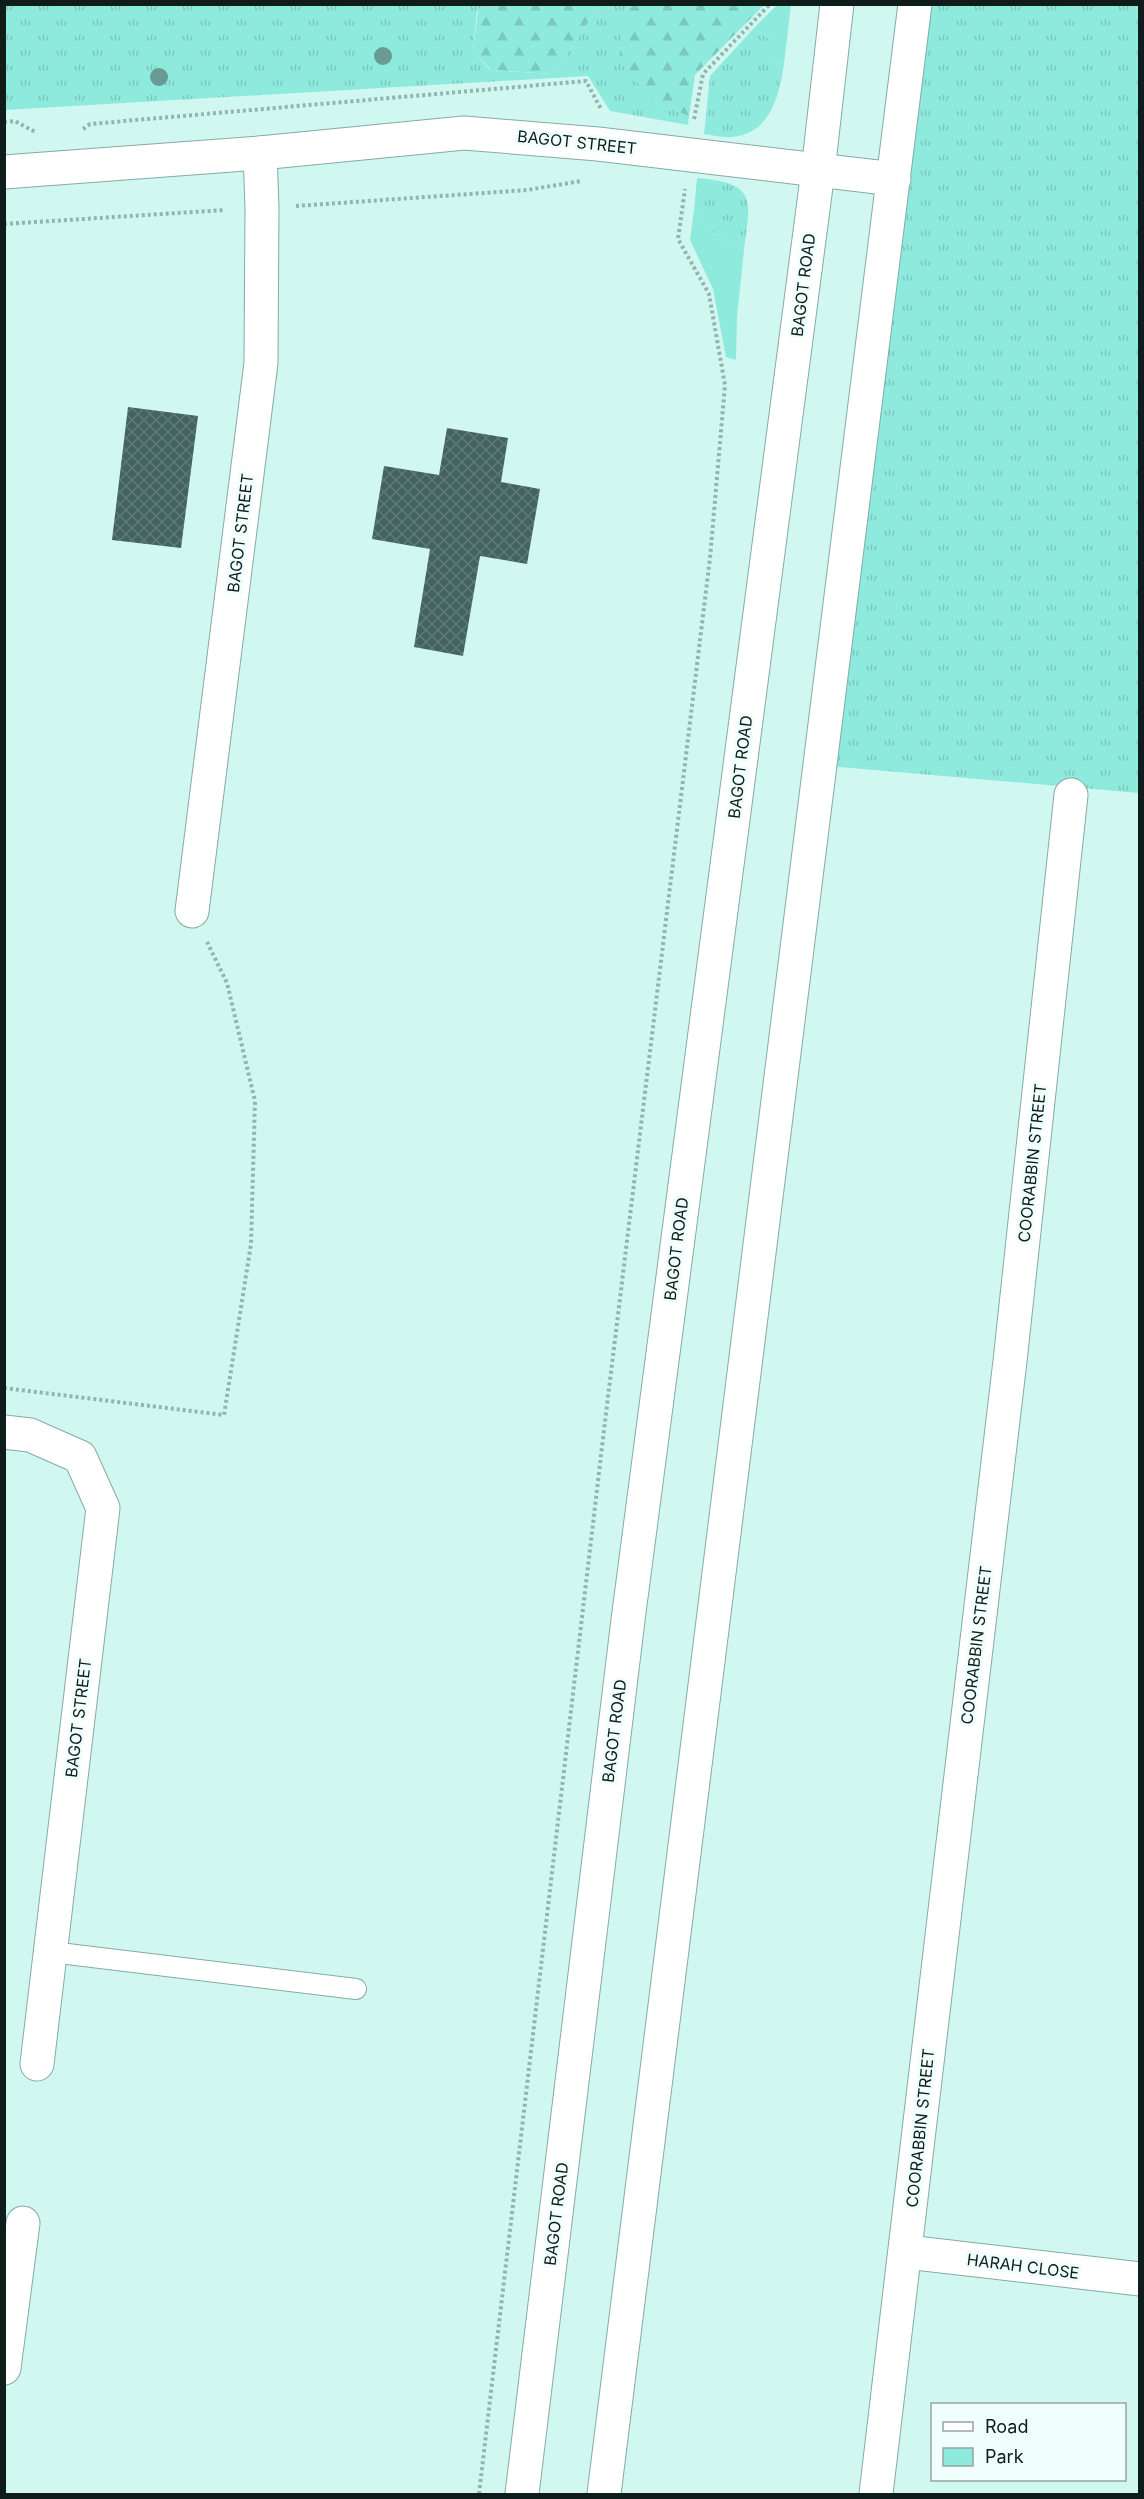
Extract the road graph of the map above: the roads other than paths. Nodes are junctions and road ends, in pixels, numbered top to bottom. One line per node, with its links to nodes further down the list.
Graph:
1 (837, 4): 4 (main road, BAGOT ROAD)
2 (915, 4): 6 (main road)
3 (260, 153): 4 (main road, BAGOT STREET); 5 (main road, BAGOT STREET); 8 (main road, BAGOT STREET)
4 (818, 171): 6 (main road, BAGOT STREET); 17 (main road, BAGOT ROAD)
5 (4, 172)
6 (894, 179): 18 (main road)
7 (1071, 795): 14 (main road, COORABBIN STREET)
8 (192, 911)
9 (4, 1432): 10 (main road, BAGOT STREET)
10 (51, 1952): 11 (lane); 12 (main road, BAGOT STREET)
11 (356, 1989)
12 (38, 2064)
13 (23, 2223): 16 (main road)
14 (907, 2252): 15 (main road, HARAH CLOSE); 19 (main road, COORABBIN STREET)
15 (1140, 2279)
16 (4, 2368)
17 (522, 2494)
18 (604, 2494)
19 (876, 2494)

